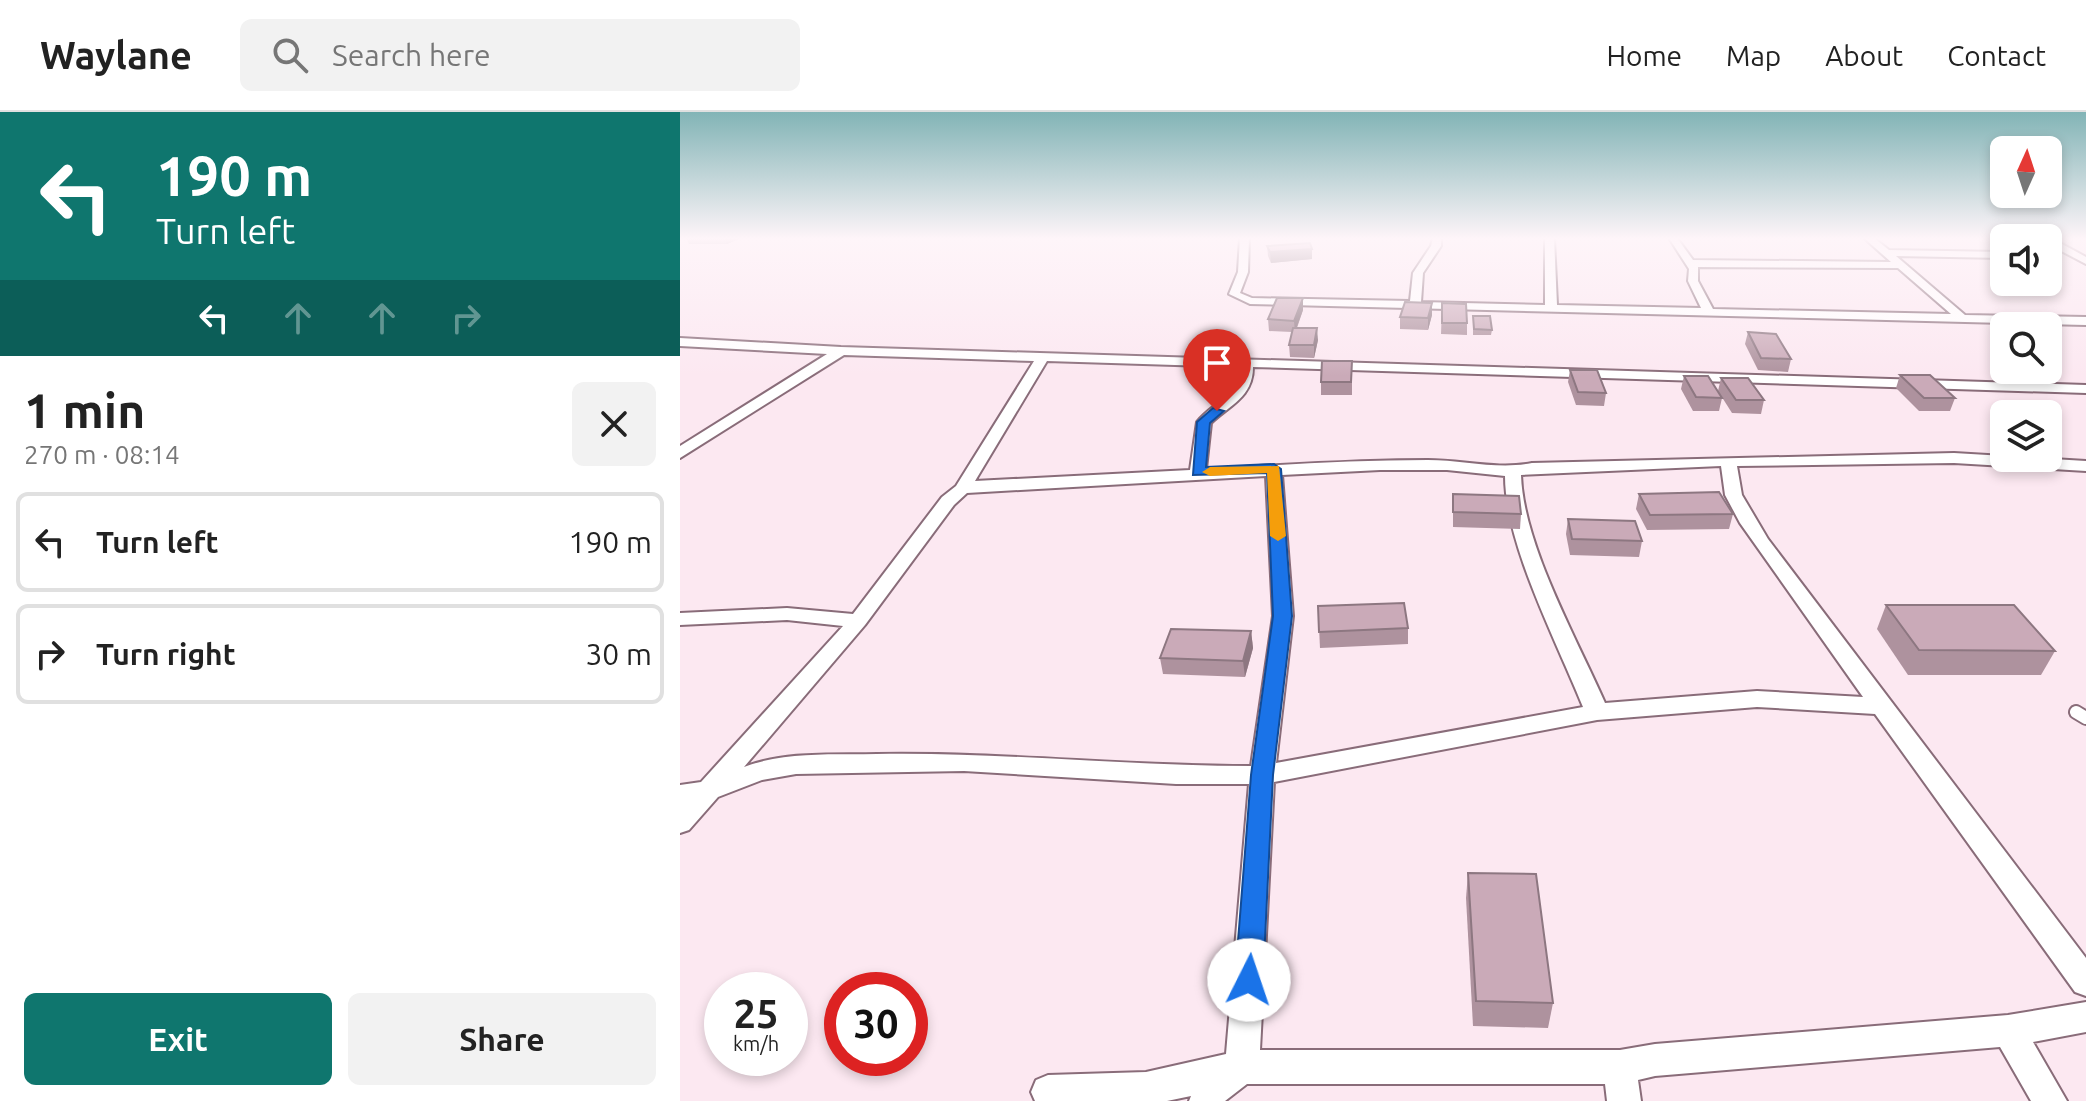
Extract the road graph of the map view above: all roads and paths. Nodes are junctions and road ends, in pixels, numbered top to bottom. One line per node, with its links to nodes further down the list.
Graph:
1 (1238, 284): 6 (street)
2 (1417, 284): 6 (street)
3 (1551, 284): 7 (street)
4 (1695, 284): 8 (street)
5 (1924, 284): 9 (street)
6 (1415, 305): 7 (street)
7 (1551, 308): 8 (street)
8 (1709, 312): 9 (street)
9 (1962, 318): 10 (street)
10 (2086, 321)
11 (680, 342): 12 (street)
12 (841, 351): 13 (street); 16 (street)
13 (1042, 358): 14 (street); 22 (street)
14 (1246, 364): 15 (street); 20 (street)
15 (2086, 389)
16 (680, 453)
17 (1729, 461): 18 (street); 21 (street); 25 (street)
18 (2086, 466)
19 (1274, 469): 20 (street); 21 (street); 27 (street)
20 (1198, 472): 22 (street)
21 (1513, 472): 26 (street)
22 (962, 489): 24 (street)
23 (680, 619): 24 (street)
24 (858, 621): 28 (street)
25 (1880, 706): 26 (street); 31 (street)
26 (1597, 712): 27 (street)
27 (1262, 775): 28 (street); 34 (street)
28 (709, 790): 29 (street); 30 (street)
29 (680, 795)
30 (680, 823)
31 (2086, 982)
32 (2086, 1017): 33 (street)
33 (2008, 1031): 35 (street); 39 (street)
34 (1242, 1067): 35 (street); 36 (street); 37 (street)
35 (1620, 1067): 38 (street)
36 (1048, 1092)
37 (1206, 1101)
38 (1624, 1101)
39 (2050, 1101)

